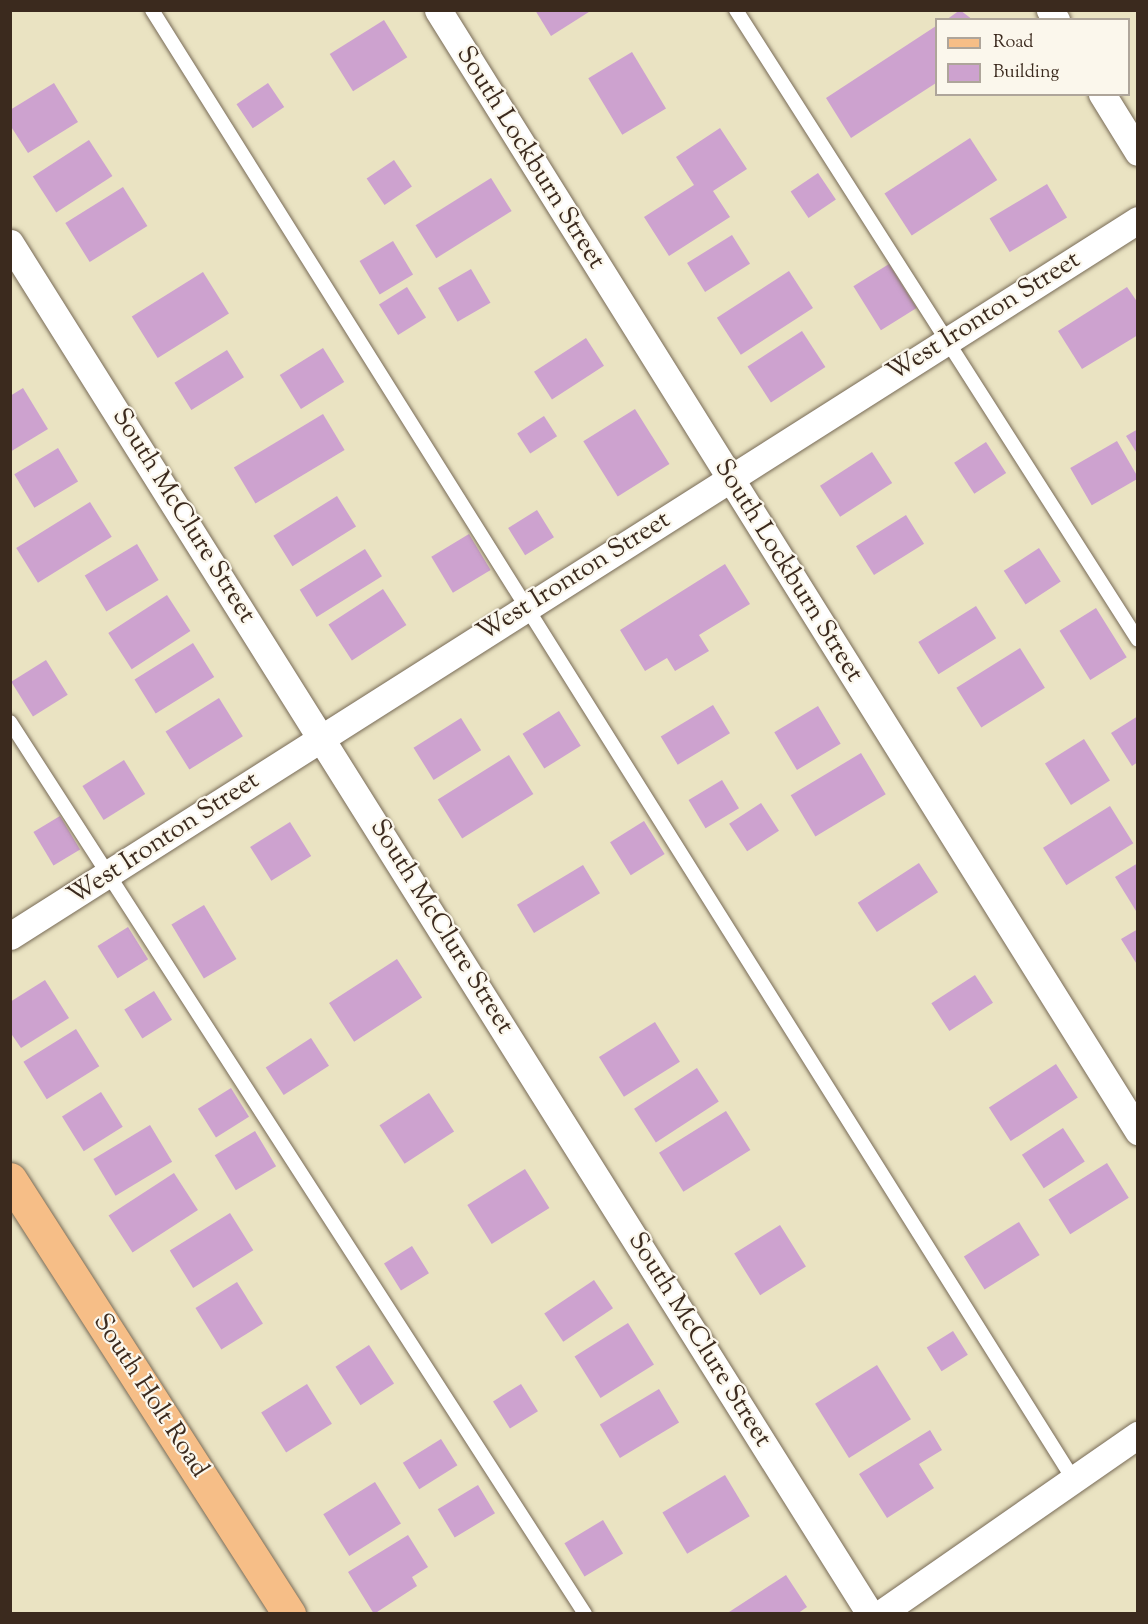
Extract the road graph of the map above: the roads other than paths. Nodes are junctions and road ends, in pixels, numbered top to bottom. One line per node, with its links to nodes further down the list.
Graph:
1 (152, 10): 10 (lane)
2 (438, 10): 9 (street, South Lockburn Street)
3 (736, 10): 8 (lane)
4 (1103, 96): 5 (street)
5 (1137, 152)
6 (1137, 220): 8 (street, West Ironton Street)
7 (10, 243): 13 (street, South McClure Street)
8 (947, 341): 9 (street, West Ironton Street); 11 (lane)
9 (730, 478): 10 (street, West Ironton Street); 16 (street, South Lockburn Street)
10 (528, 606): 13 (street, West Ironton Street); 19 (lane)
11 (1137, 640)
12 (10, 722): 14 (lane)
13 (322, 737): 14 (street, West Ironton Street); 22 (street, South McClure Street)
14 (109, 873): 15 (street, West Ironton Street); 21 (lane)
15 (10, 936)
16 (1137, 1131)
17 (10, 1179): 20 (main road, South Holt Road)
18 (1137, 1435): 19 (street)
19 (1073, 1479): 23 (street)
20 (289, 1614)
21 (585, 1614)
22 (870, 1614)
23 (880, 1614)

